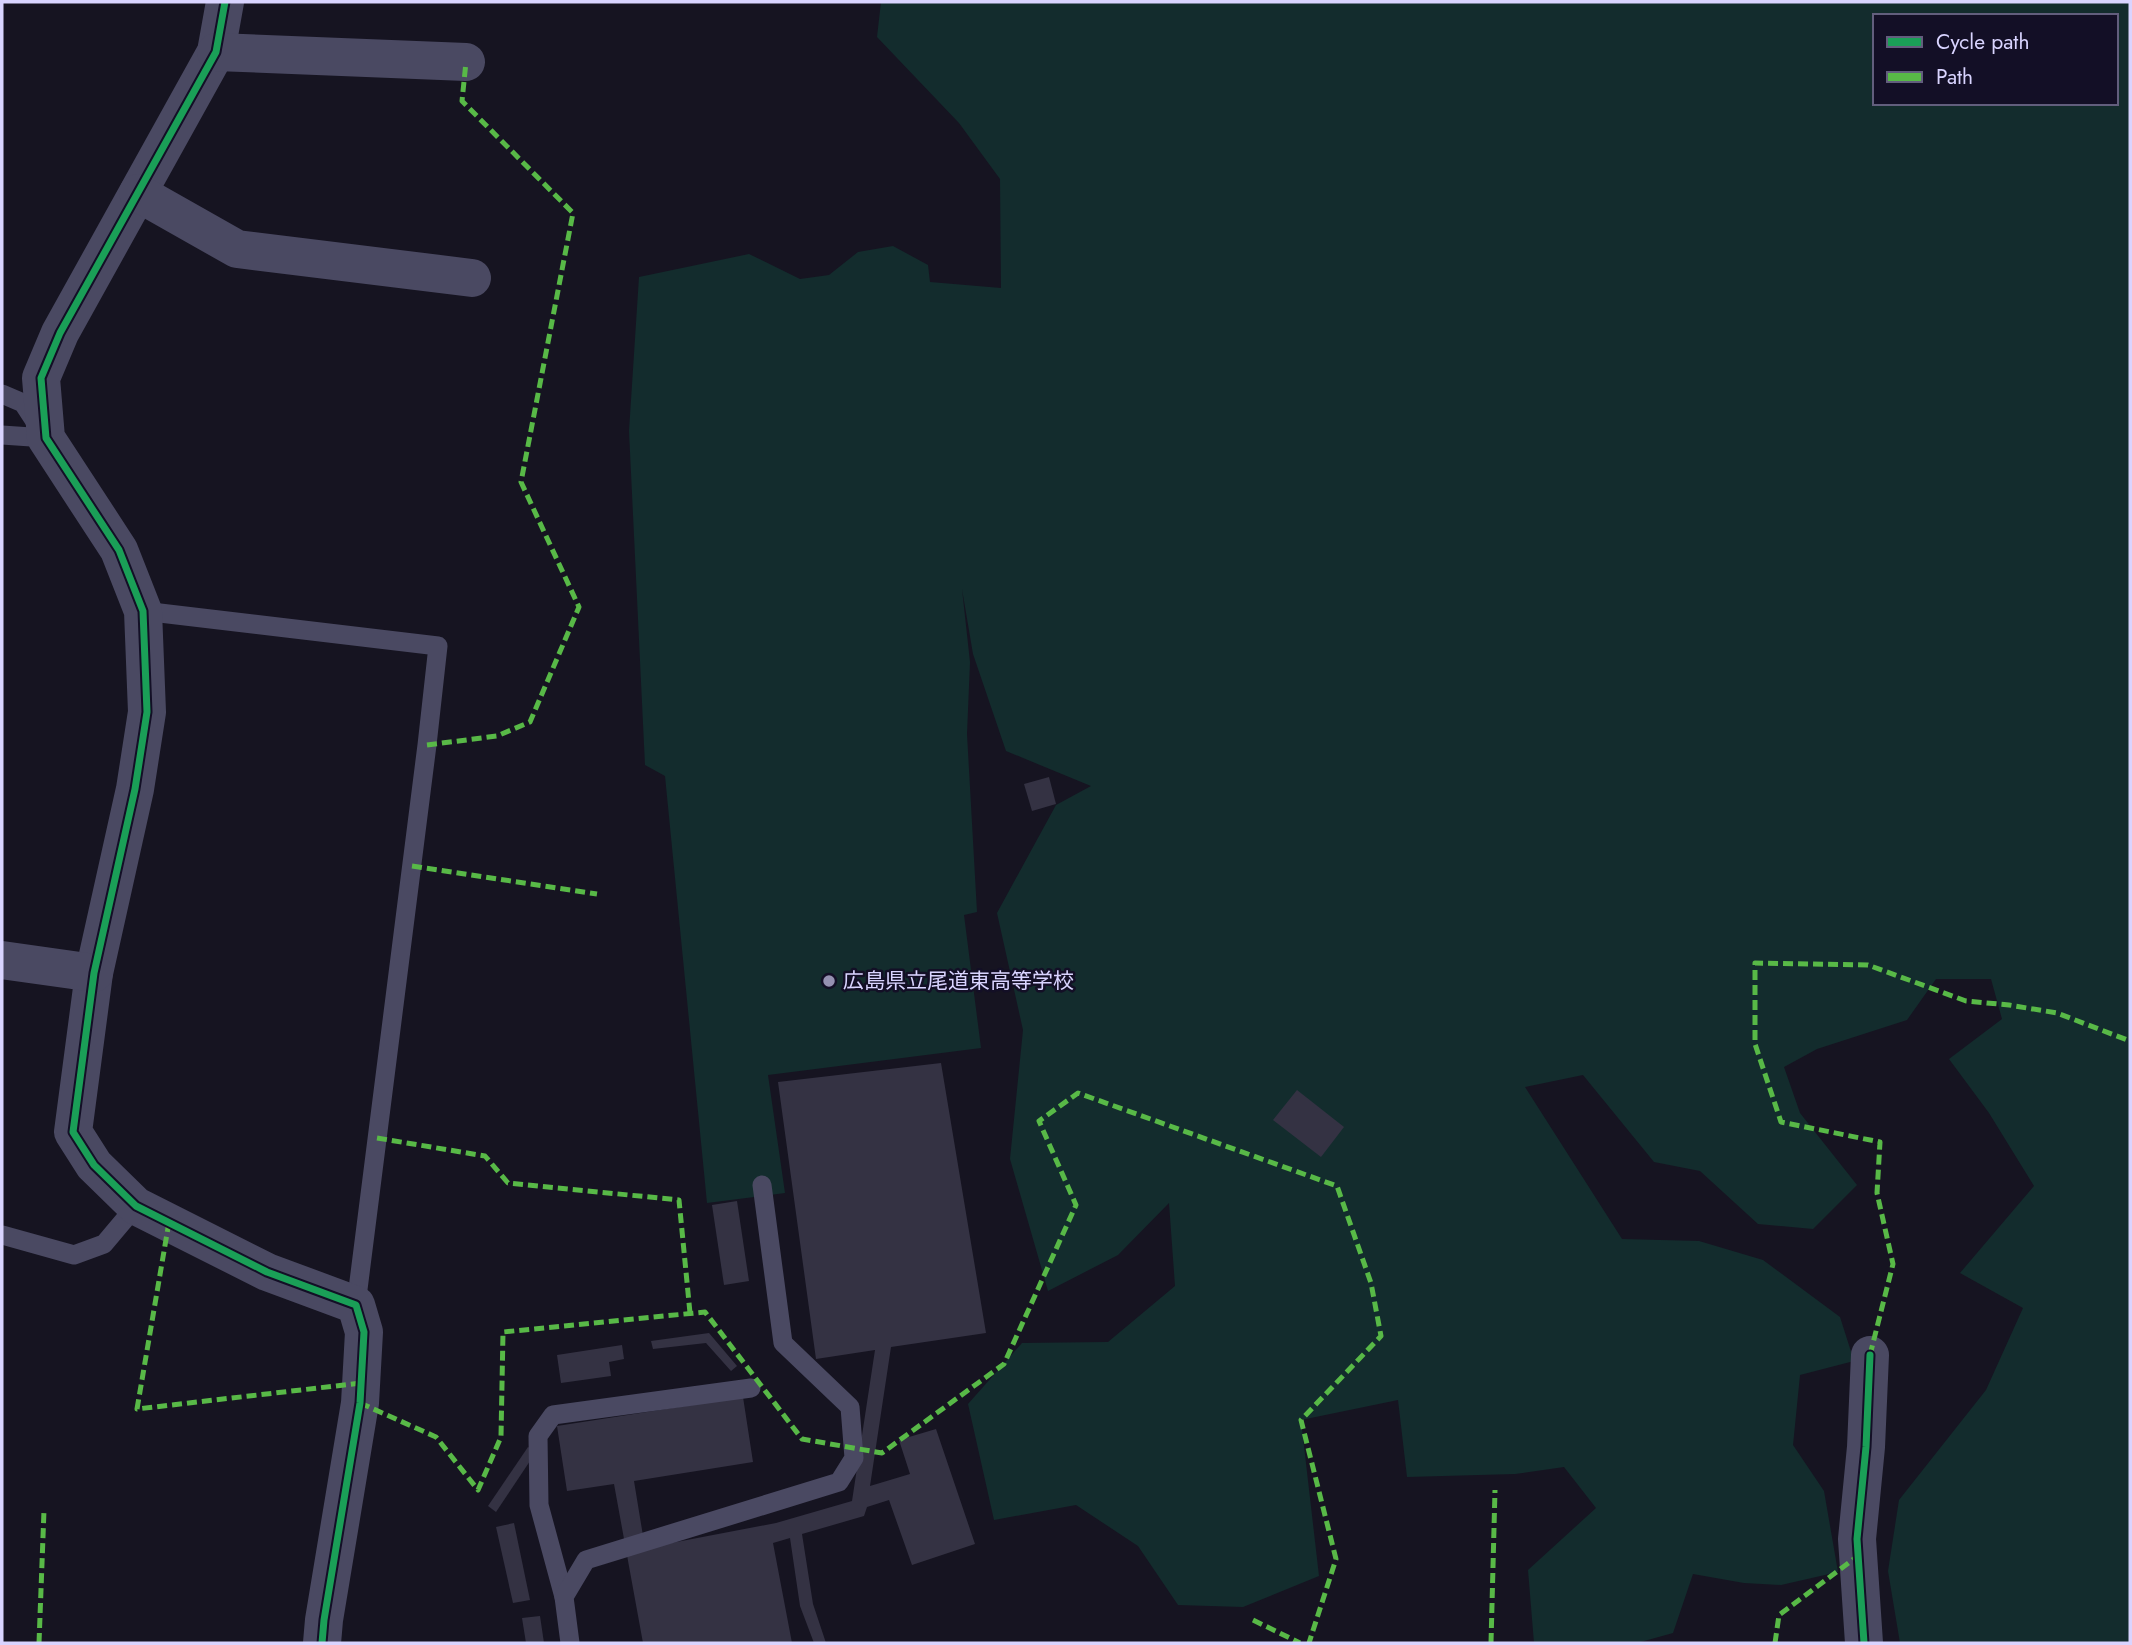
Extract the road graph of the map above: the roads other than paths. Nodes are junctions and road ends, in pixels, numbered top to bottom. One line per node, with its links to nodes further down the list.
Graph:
1 (226, 2): 2 (street)
2 (216, 52): 3 (street); 4 (street)
3 (467, 62)
4 (138, 193): 5 (street); 8 (street)
5 (472, 278)
6 (2, 394): 8 (lane)
7 (2, 435): 8 (lane)
8 (46, 438): 9 (street)
9 (144, 611): 11 (street); 15 (lane)
10 (2, 960): 11 (street)
11 (94, 973): 13 (street)
12 (762, 1185): 18 (lane)
13 (136, 1206): 14 (lane); 15 (street)
14 (2, 1235)
15 (356, 1305): 19 (street)
16 (1870, 1355): 21 (street)
17 (751, 1388): 18 (lane)
18 (564, 1597): 20 (lane)
19 (322, 1643)
20 (570, 1643)
21 (1864, 1643)

